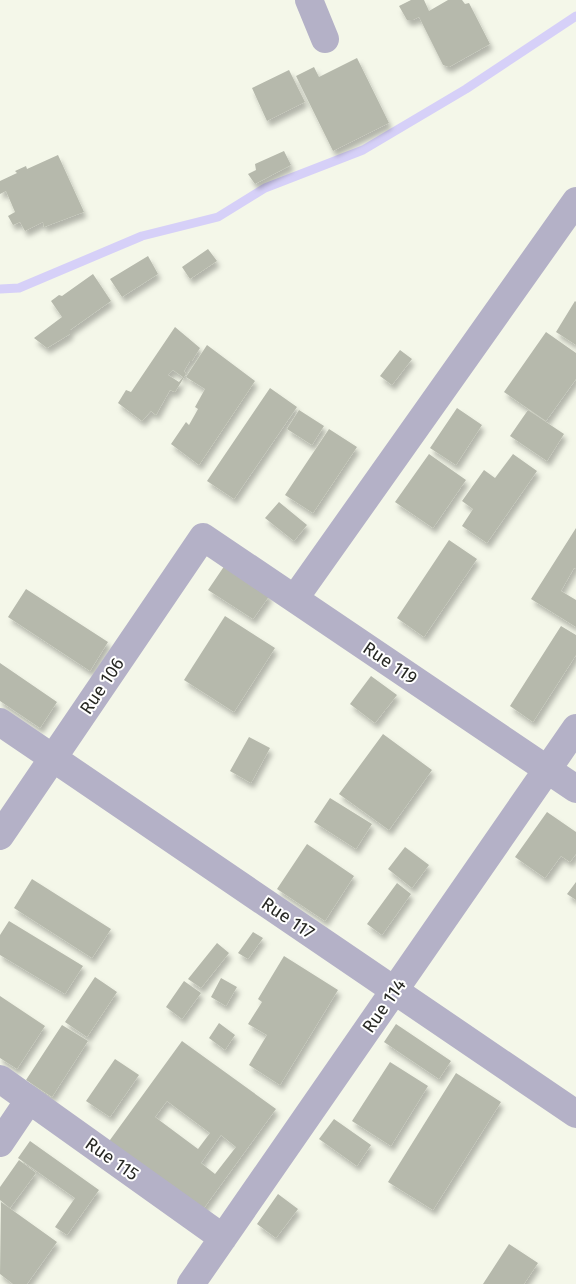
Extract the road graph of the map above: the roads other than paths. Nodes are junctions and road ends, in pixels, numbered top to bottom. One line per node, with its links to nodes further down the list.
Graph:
1 (309, 0): 2 (street)
2 (325, 39)
3 (576, 201): 5 (street)
4 (203, 536): 5 (street, Rue 119); 8 (street, Rue 106)
5 (295, 598): 9 (street, Rue 119)
6 (0, 722): 8 (street, Rue 117)
7 (576, 728): 9 (street, Rue 114)
8 (53, 758): 11 (street, Rue 106); 12 (street, Rue 117)
9 (547, 770): 10 (street, Rue 119); 12 (street, Rue 114)
10 (576, 789)
11 (0, 836)
12 (394, 990): 15 (street, Rue 117); 17 (street, Rue 114)
13 (0, 1080): 14 (street, Rue 115)
14 (29, 1100): 16 (street); 17 (street, Rue 115)
15 (576, 1114)
16 (0, 1144)
17 (223, 1238): 18 (street, Rue 114)
18 (192, 1284)

